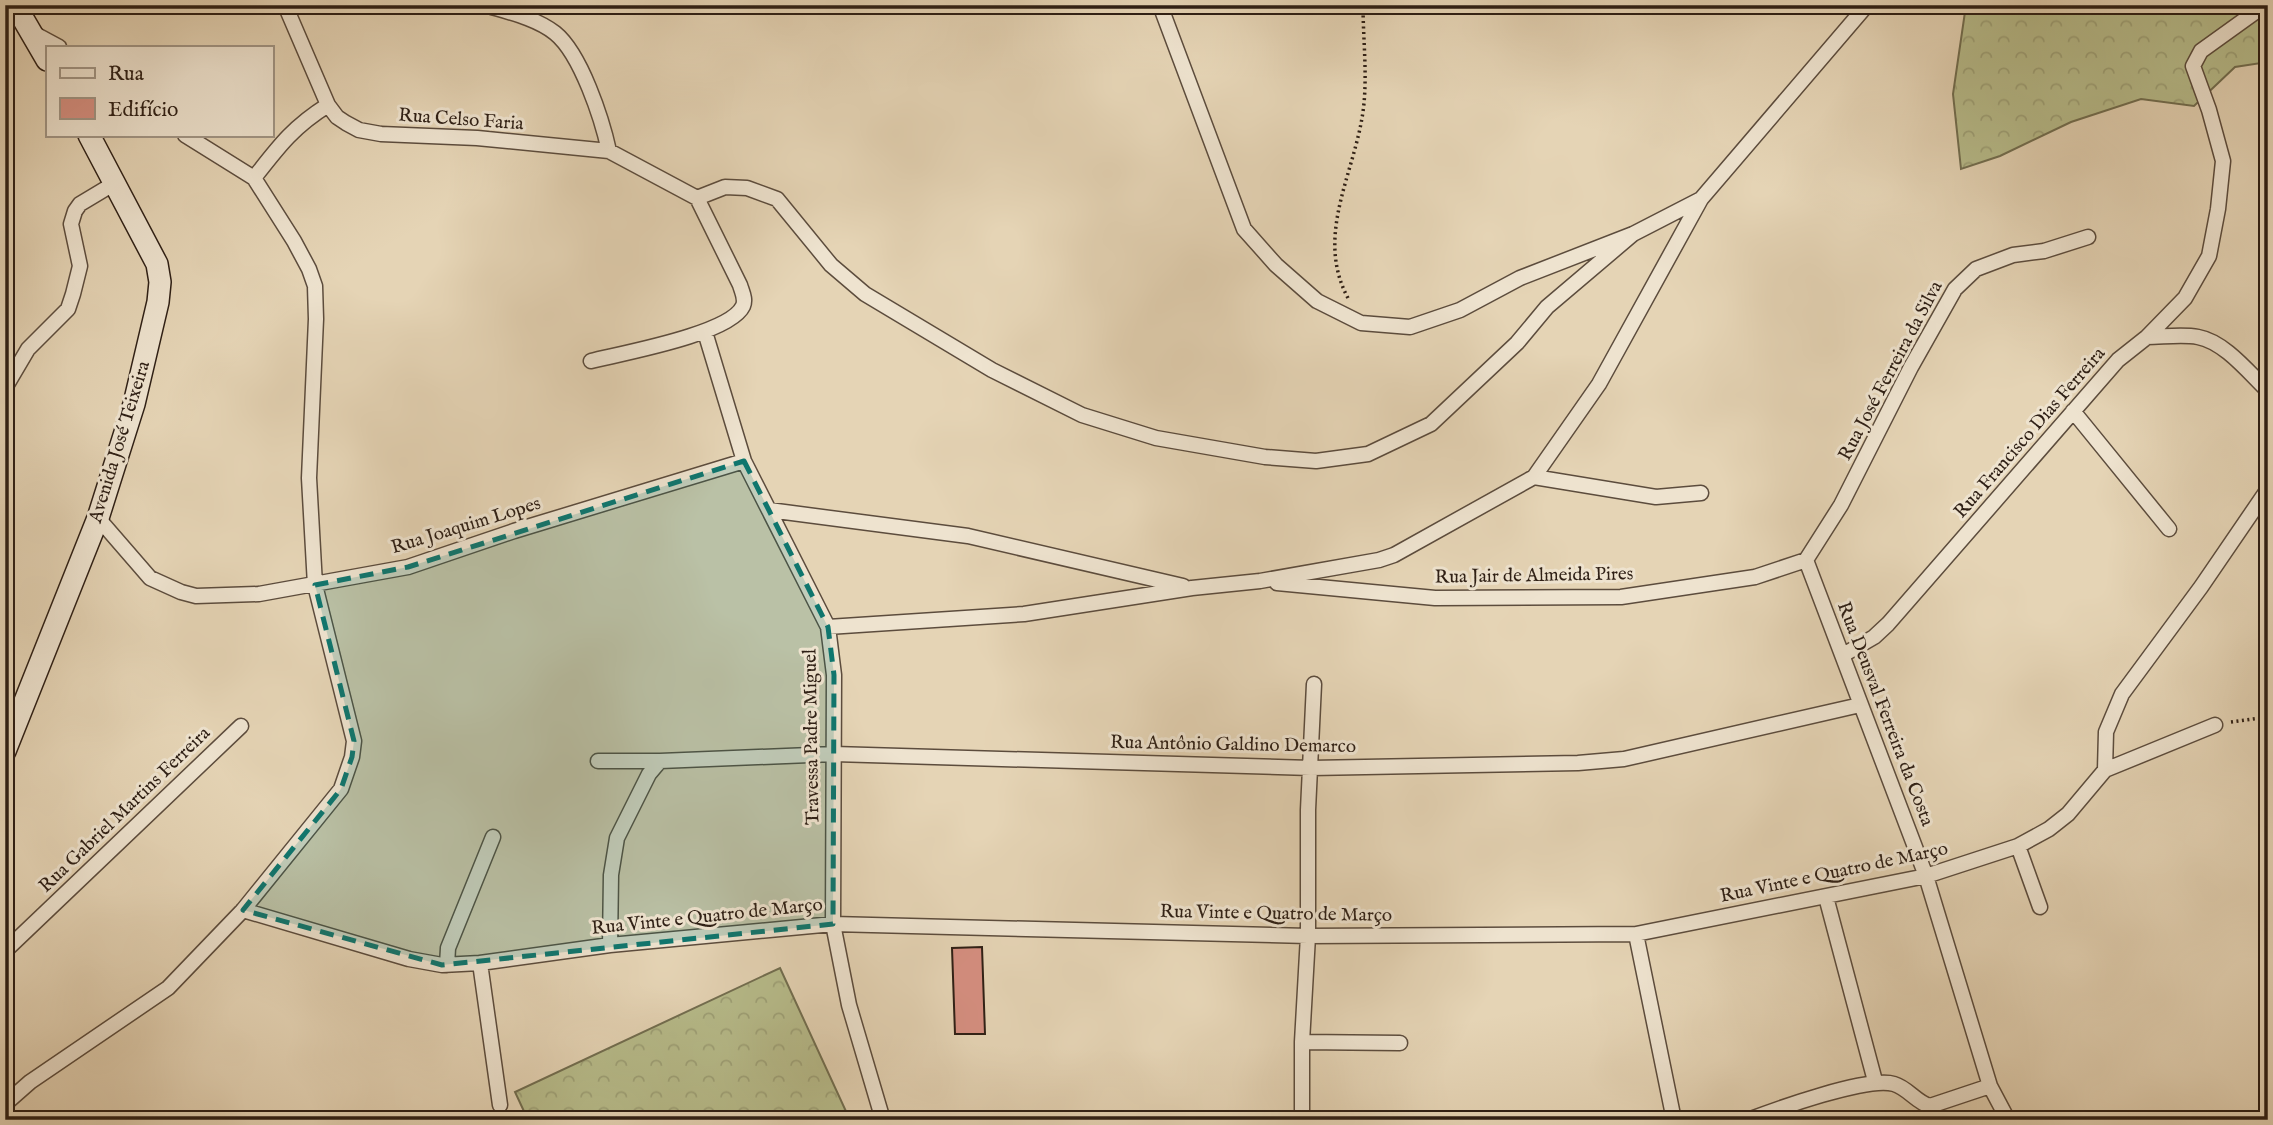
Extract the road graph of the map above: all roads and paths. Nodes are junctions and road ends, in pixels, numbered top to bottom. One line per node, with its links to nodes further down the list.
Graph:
1 (15, 5): 8 (main road)
2 (285, 5): 11 (street, Rua Celso Faria)
3 (485, 5): 14 (street)
4 (1160, 5): 21 (street)
5 (1363, 5): 21 (path)
6 (1867, 5): 18 (street)
7 (2265, 5): 23 (street, Rua Francisco Dias Ferreira)
8 (32, 33): 9 (street); 10 (main road)
9 (57, 46)
10 (46, 58)
11 (328, 106): 14 (street, Rua Celso Faria); 15 (street)
12 (90, 136): 16 (main road, Avenida José Teixeira)
13 (187, 136): 15 (street)
14 (609, 151): 17 (street, Rua Celso Faria)
15 (254, 178): 37 (street)
16 (116, 183): 25 (street); 33 (main road, Avenida José Teixeira)
17 (697, 198): 19 (street); 22 (street)
18 (1701, 199): 19 (street); 29 (street)
19 (1633, 234): 21 (street)
20 (2088, 237): 35 (street, Rua José Ferreira da Silva)
21 (1361, 323)
22 (705, 332): 24 (street); 28 (street, Travessa Padre Miguel)
23 (2147, 337): 26 (street); 27 (street, Rua Francisco Dias Ferreira)
24 (591, 361)
25 (5, 388)
26 (2268, 391)
27 (2073, 411): 34 (street); 40 (street, Rua Francisco Dias Ferreira)
28 (744, 461): 32 (street, Travessa Padre Miguel); 37 (street, Rua Joaquim Lopes)
29 (1534, 477): 31 (street); 36 (street)
30 (2268, 489): 52 (street)
31 (1701, 493)
32 (769, 510): 38 (street); 39 (street, Travessa Padre Miguel)
33 (98, 519): 37 (street, Rua Joaquim Lopes); 44 (main road, Avenida José Teixeira)
34 (2169, 529)
35 (1806, 561): 36 (street, Rua Jair de Almeida Pires); 40 (street, Rua Deusval Ferreira da Costa)
36 (1260, 581): 38 (street)
37 (315, 585): 58 (street)
38 (1192, 588): 39 (street)
39 (828, 628): 48 (street, Travessa Padre Miguel)
40 (1843, 654): 42 (street, Rua Deusval Ferreira da Costa)
41 (1314, 684): 51 (street)
42 (1860, 705): 51 (street, Rua Antônio Galdino Demarco); 55 (street, Rua Deusval Ferreira da Costa)
43 (2268, 717): 45 (path)
44 (12, 720): 47 (main road, Avenida José Teixeira)
45 (2215, 725): 52 (street, Rua Vinte e Quatro de Março)
46 (242, 726): 63 (street, Rua Gabriel Martins Ferreira)
47 (5, 751)
48 (834, 754): 50 (street, Rua Antônio Galdino Demarco); 51 (street, Rua Antônio Galdino Demarco); 59 (street, Travessa Padre Miguel)
49 (598, 761): 50 (street, Rua Antônio Galdino Demarco)
50 (660, 761): 62 (street)
51 (1311, 768): 61 (street)
52 (2105, 770): 54 (street, Rua Vinte e Quatro de Março)
53 (493, 837): 65 (street)
54 (2018, 846): 55 (street, Rua Vinte e Quatro de Março); 57 (street)
55 (1926, 876): 56 (street, Rua Vinte e Quatro de Março); 69 (street, Rua Deusval Ferreira da Costa)
56 (1826, 897): 60 (street, Rua Vinte e Quatro de Março); 68 (street)
57 (2040, 907)
58 (243, 910): 65 (street, Rua Vinte e Quatro de Março); 70 (street)
59 (833, 924): 61 (street, Rua Vinte e Quatro de Março); 62 (street, Rua Vinte e Quatro de Março); 72 (street, Travessa Padre Miguel)
60 (1636, 934): 61 (street, Rua Vinte e Quatro de Março); 74 (street)
61 (1308, 936): 66 (street)
62 (610, 945): 64 (street, Rua Vinte e Quatro de Março)
63 (5, 951)
64 (480, 963): 65 (street, Rua Vinte e Quatro de Março); 71 (street)
65 (445, 965)
66 (1302, 1042): 67 (street); 73 (street)
67 (1400, 1043)
68 (1875, 1081): 69 (street); 75 (street)
69 (1990, 1086): 76 (street, Rua Deusval Ferreira da Costa)
70 (5, 1104)
71 (500, 1105)
72 (883, 1120)
73 (1302, 1120)
74 (1674, 1120)
75 (1748, 1120)
76 (2008, 1120)

